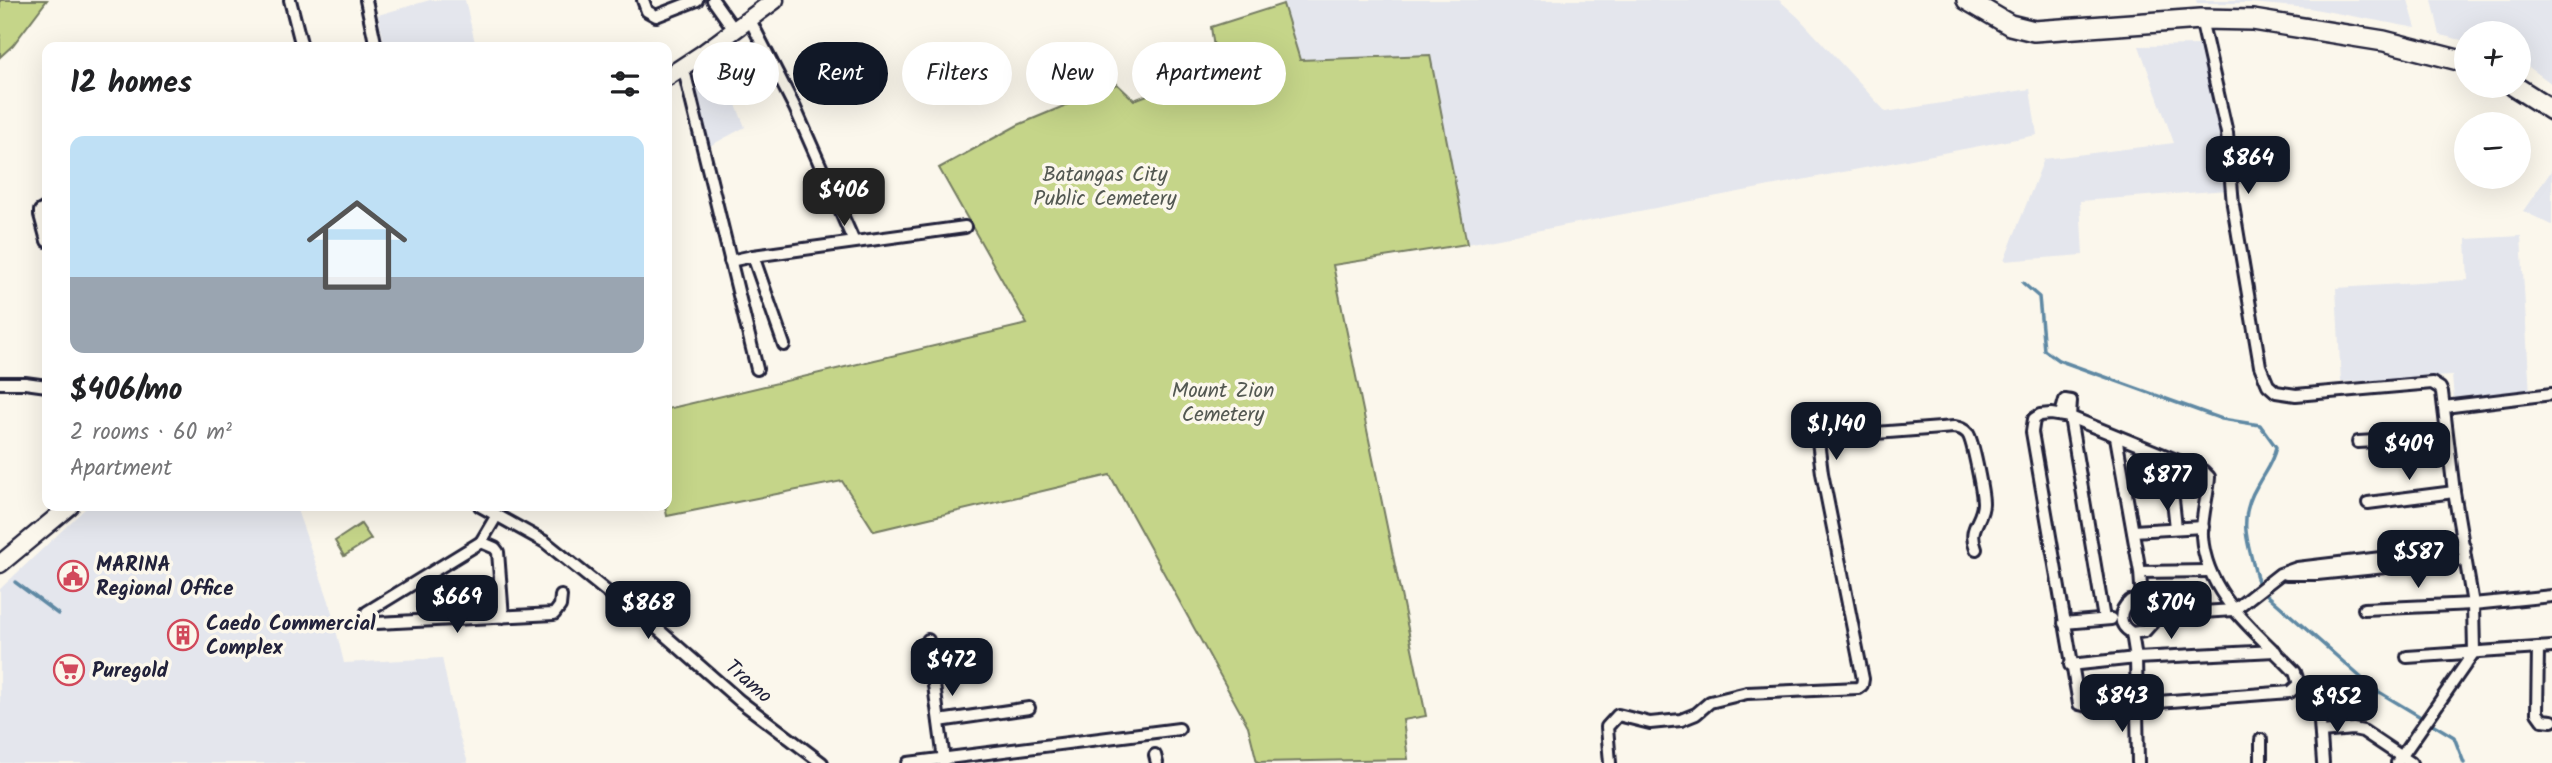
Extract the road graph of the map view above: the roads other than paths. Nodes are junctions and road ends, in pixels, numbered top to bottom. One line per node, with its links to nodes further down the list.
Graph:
1 (290, 0): 11 (street)
2 (366, 0): 12 (street)
3 (643, 0): 4 (street)
4 (697, 0)
5 (713, 0): 10 (street)
6 (775, 0): 9 (main road)
7 (1970, 1): 8 (highway)
8 (2201, 19): 13 (highway); 27 (street)
9 (750, 20): 10 (main road); 19 (street)
10 (735, 31): 14 (main road)
11 (301, 42)
12 (375, 42)
13 (2454, 59)
14 (683, 66): 15 (main road); 21 (street)
15 (672, 74)
16 (2531, 97): 17 (highway)
17 (2552, 110)
18 (965, 227): 19 (street)
19 (854, 242): 20 (street)
20 (753, 256): 21 (street); 22 (street)
21 (730, 261): 23 (street)
22 (784, 345)
23 (757, 369)
24 (0, 383): 25 (street)
25 (42, 386)
26 (2552, 394): 27 (street)
27 (2444, 407): 30 (street)
28 (2065, 415): 29 (street); 56 (street); 57 (street)
29 (2116, 437): 38 (street); 40 (street)
30 (2446, 437): 31 (street); 33 (street)
31 (2358, 442)
32 (2171, 481): 39 (street)
33 (2454, 492): 34 (street); 43 (street)
34 (2368, 503)
35 (64, 511): 44 (main road)
36 (489, 511): 37 (street, Tramo)
37 (497, 515): 41 (street); 77 (street, Tramo)
38 (2203, 527): 39 (street); 45 (street)
39 (2176, 528): 40 (street)
40 (2133, 531): 46 (street)
41 (481, 542): 54 (street); 54 (street)
42 (1976, 549): 79 (street)
43 (2465, 554): 50 (street); 52 (street)
44 (0, 564)
45 (2209, 571): 46 (street); 52 (street)
46 (2140, 572): 49 (street)
47 (561, 596): 54 (street)
48 (2552, 596): 50 (street)
49 (2142, 600): 53 (street); 55 (street)
50 (2473, 604): 51 (street); 63 (street)
51 (2364, 608)
52 (2234, 610): 53 (street); 62 (street)
53 (2154, 615): 58 (street)
54 (503, 617)
55 (2120, 618): 56 (street); 58 (street)
56 (2104, 620): 57 (street)
57 (2064, 623): 66 (street)
58 (2132, 632): 65 (street)
59 (929, 640): 70 (street)
60 (2552, 647): 61 (street)
61 (2539, 648): 63 (street); 71 (street)
62 (2275, 651): 65 (street); 67 (street)
63 (2474, 652): 64 (street); 76 (street)
64 (2407, 657)
65 (2136, 659): 66 (street); 67 (street)
66 (2070, 665): 67 (street)
67 (2138, 704): 80 (street)
68 (1030, 708): 70 (street)
69 (2319, 709): 73 (street)
70 (939, 721): 75 (street)
71 (2552, 721)
72 (1179, 729): 75 (street)
73 (2321, 732): 76 (street); 82 (street)
74 (2261, 740): 81 (street)
75 (944, 760): 78 (street)
76 (2403, 761)
77 (822, 763)
78 (908, 763)
79 (1610, 763)
80 (2138, 763)
81 (2262, 763)
82 (2323, 763)

